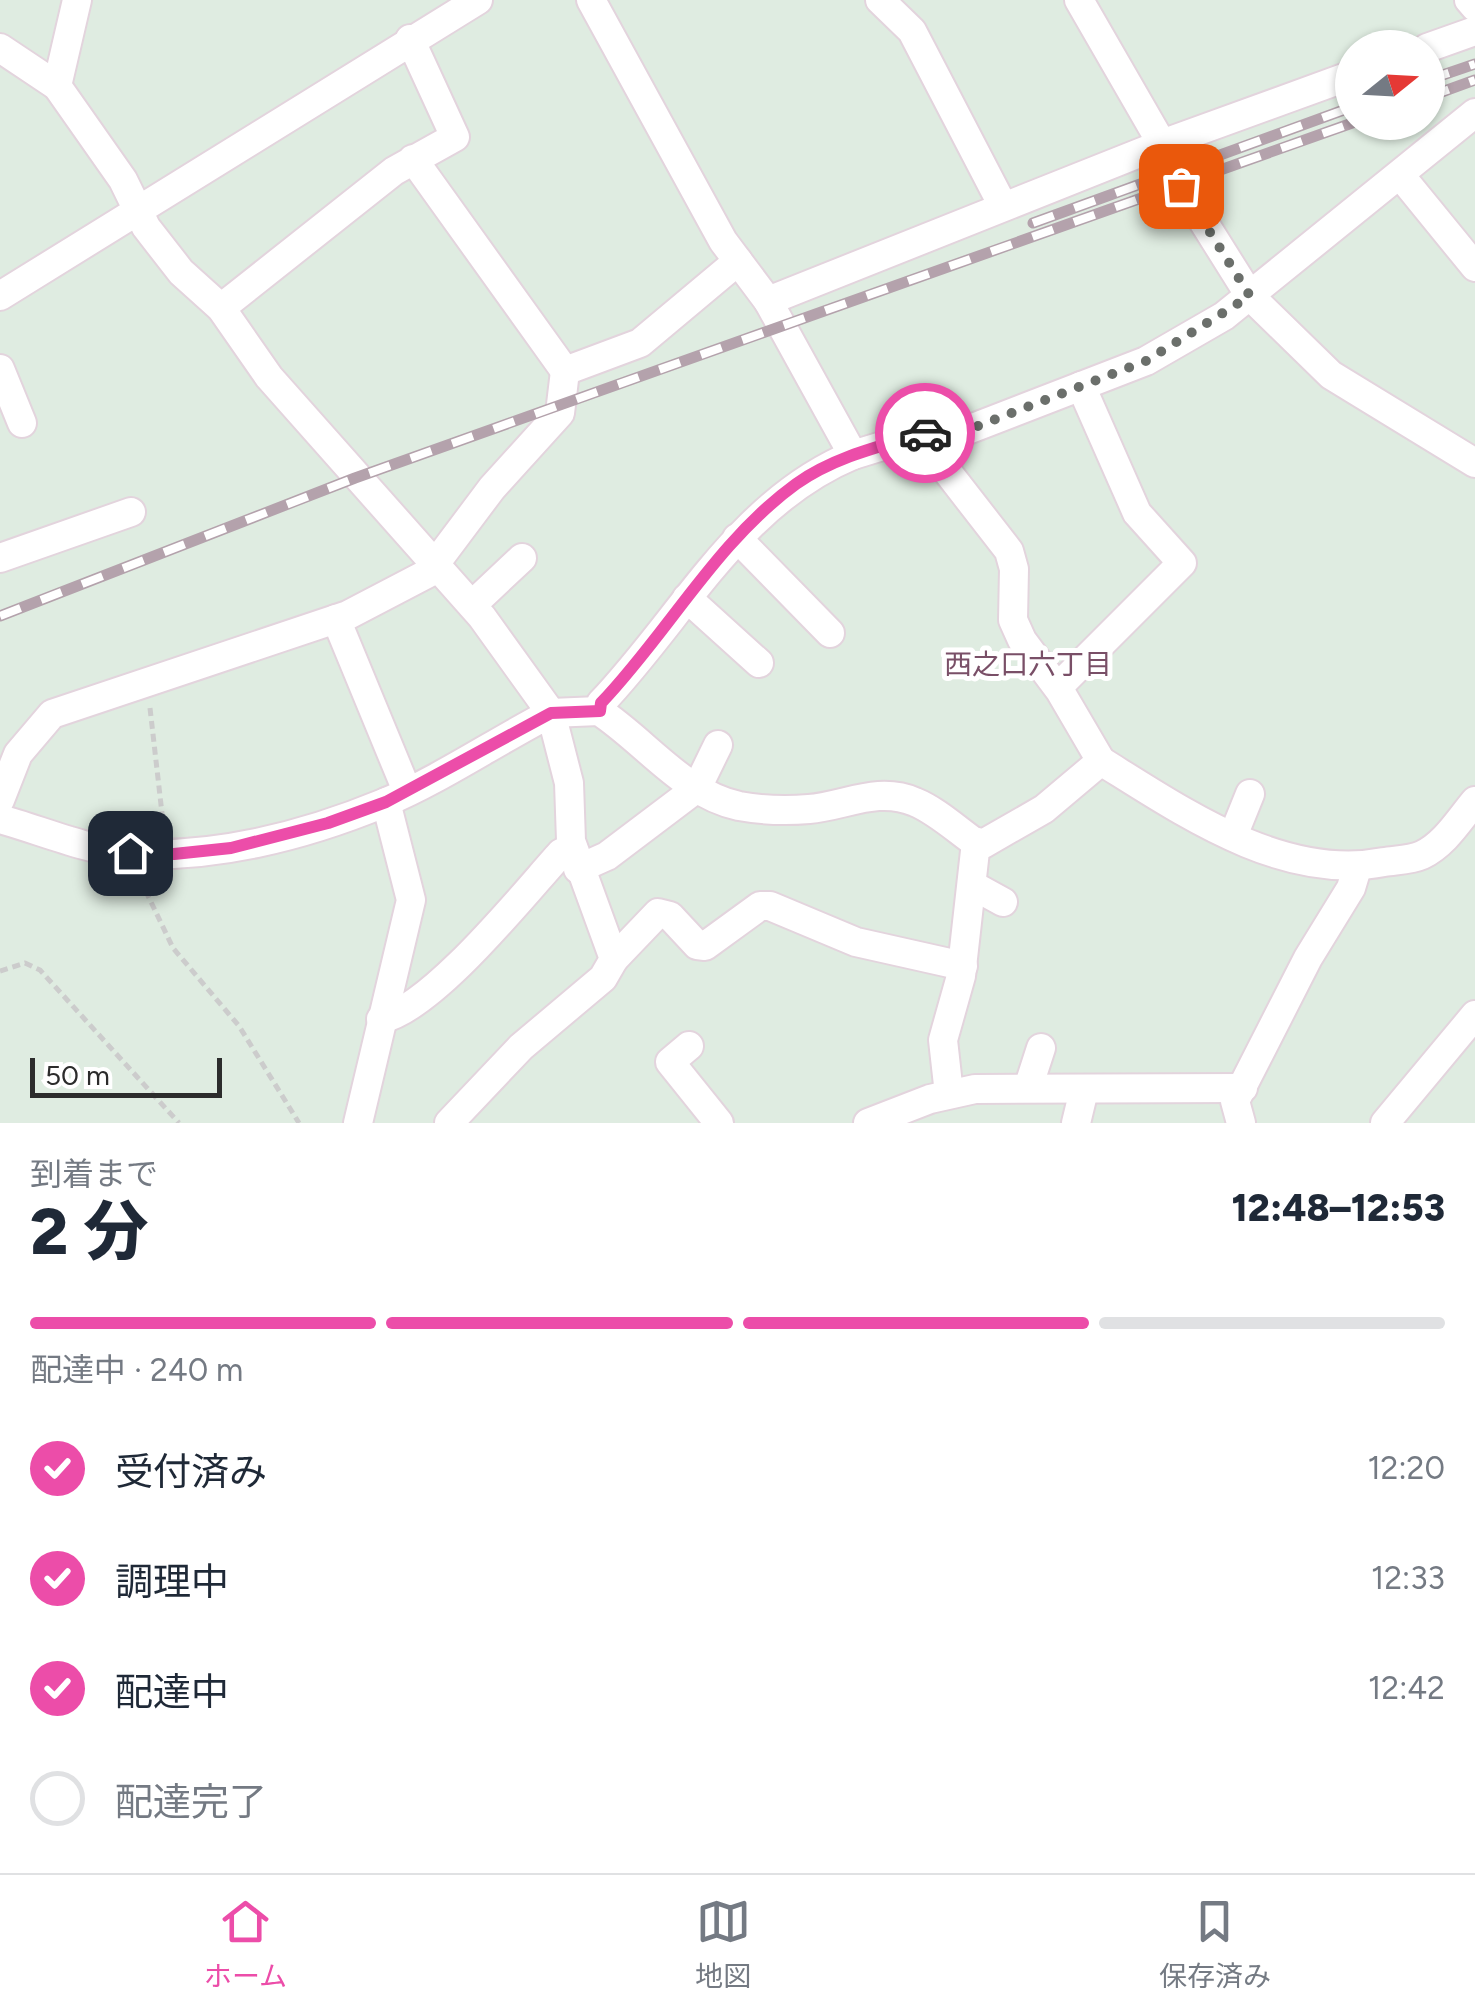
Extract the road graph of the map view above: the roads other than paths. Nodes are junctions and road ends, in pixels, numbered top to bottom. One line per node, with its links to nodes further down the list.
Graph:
1 (77, 0): 13 (street)
2 (478, 0): 9 (street)
3 (591, 0): 20 (street)
4 (880, 0): 18 (street)
5 (1078, 0): 15 (street)
6 (1468, 0): 7 (street)
7 (1475, 7)
8 (1475, 31): 10 (street)
9 (410, 39): 16 (street); 19 (street)
10 (1445, 42)
11 (0, 48): 13 (street)
12 (1335, 81): 15 (street)
13 (57, 86): 19 (street)
14 (1475, 113): 17 (street)
15 (1162, 144): 18 (street); 23 (street)
16 (413, 159): 25 (street); 27 (street)
17 (1400, 175): 21 (street); 23 (street)
18 (1002, 206): 24 (street)
19 (137, 210): 22 (street); 25 (street)
20 (738, 262): 24 (street); 27 (street)
21 (1475, 267)
22 (0, 296)
23 (1250, 296): 28 (street); 32 (street)
24 (768, 301): 31 (street)
25 (221, 308): 37 (street)
26 (0, 369): 29 (street)
27 (565, 371): 37 (street)
28 (1081, 386): 30 (street); 43 (street)
29 (22, 422)
30 (937, 432): 31 (street); 43 (street)
31 (853, 455): 34 (street)
32 (1475, 464)
33 (131, 512): 35 (street)
34 (737, 538): 38 (street); 41 (street)
35 (0, 558)
36 (522, 558): 39 (street)
37 (436, 566): 39 (street); 40 (street)
38 (687, 598): 42 (street); 44 (street)
39 (472, 606): 45 (street)
40 (336, 619): 50 (street); 51 (street)
41 (830, 633)
42 (759, 663)
43 (1058, 687): 47 (street)
44 (600, 711): 45 (street); 48 (street)
45 (551, 713): 50 (street); 56 (street)
46 (718, 744): 48 (street)
47 (1101, 761): 54 (street); 55 (street)
48 (697, 788): 55 (street); 56 (street)
49 (1250, 794): 54 (street)
50 (396, 797): 53 (street); 62 (street)
51 (0, 800)
52 (1475, 800): 57 (street)
53 (0, 819)
54 (1233, 836): 57 (street)
55 (976, 842): 58 (street)
56 (576, 858): 60 (street); 62 (street)
57 (1357, 868): 67 (street)
58 (972, 884): 59 (street); 61 (street)
59 (1003, 902)
60 (614, 959): 61 (street); 71 (street)
61 (963, 966): 69 (street)
62 (381, 1019): 70 (street)
63 (1469, 1033): 76 (street)
64 (689, 1046): 72 (street)
65 (1041, 1048): 66 (street)
66 (1028, 1088): 68 (street); 69 (street)
67 (1243, 1088): 68 (street); 75 (street)
68 (1084, 1090): 74 (street)
69 (949, 1094): 73 (street)
70 (358, 1123)
71 (450, 1123)
72 (719, 1123)
73 (868, 1123)
74 (1076, 1123)
75 (1240, 1123)
76 (1385, 1123)

